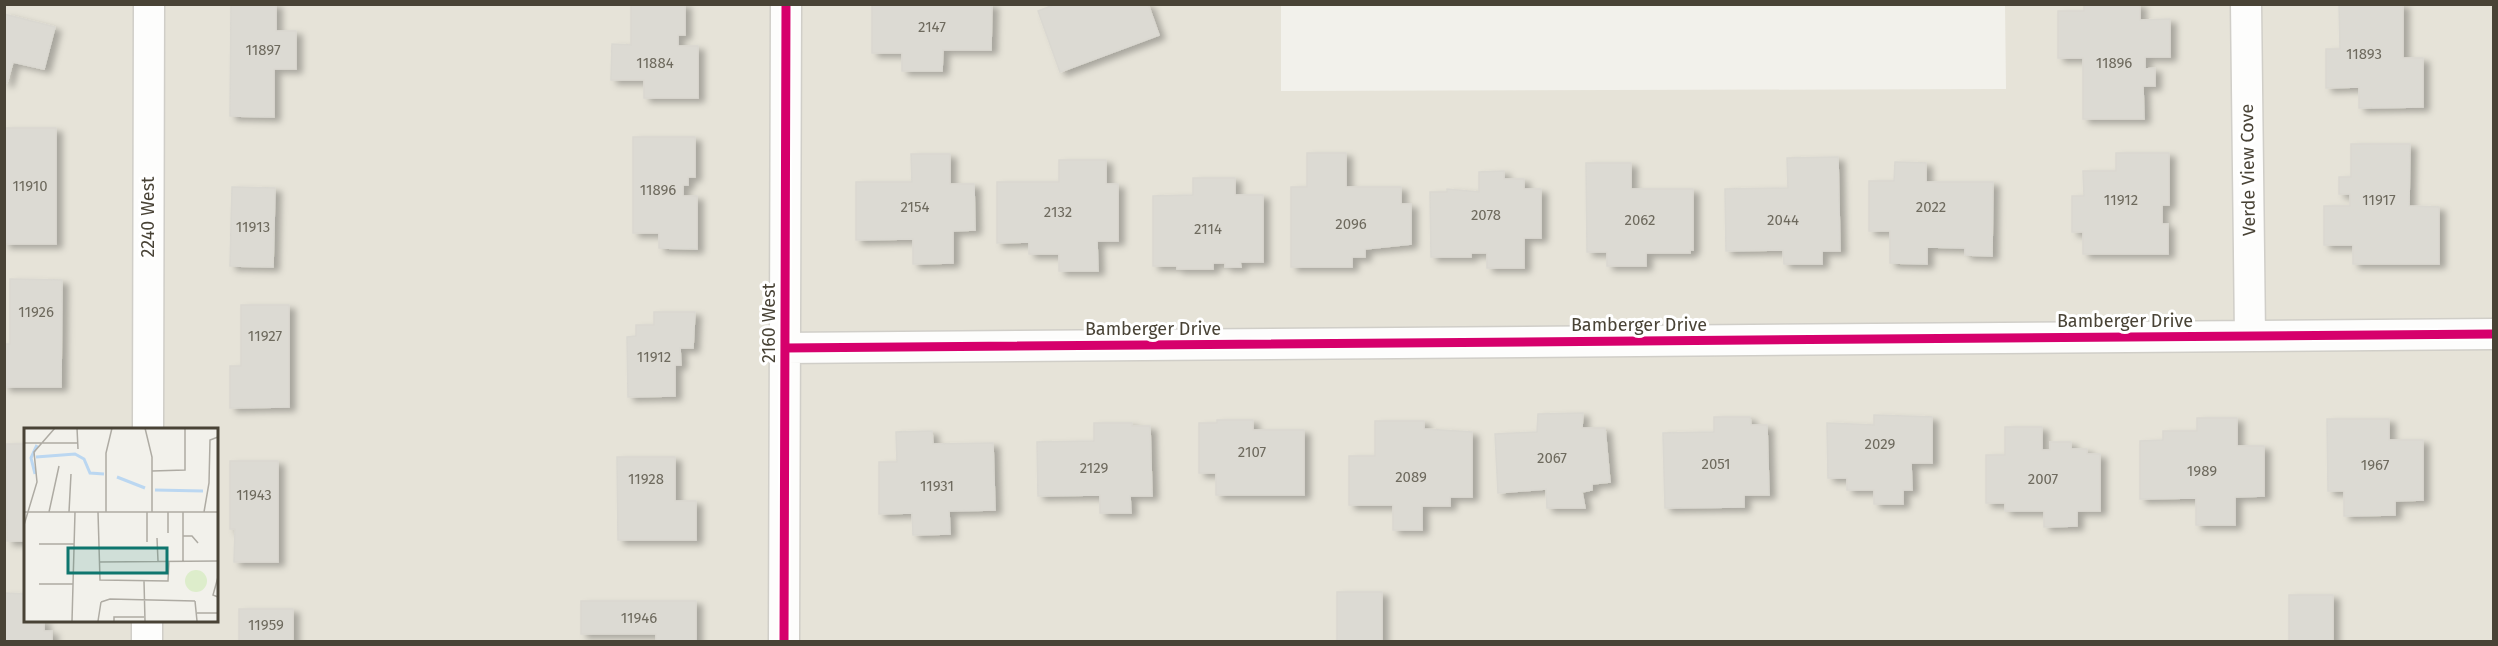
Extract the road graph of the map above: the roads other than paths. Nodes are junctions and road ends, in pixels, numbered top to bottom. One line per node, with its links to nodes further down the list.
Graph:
1 (149, 4): 7 (street, 2240 West)
2 (786, 4): 6 (street, 2160 West)
3 (2246, 4): 5 (street, Verde View Cove)
4 (2493, 334): 5 (street, Bamberger Drive)
5 (2250, 336): 6 (street, Bamberger Drive)
6 (785, 348): 10 (street, 2160 West)
7 (148, 428)
8 (147, 622): 9 (street)
9 (147, 642)
10 (784, 642)

